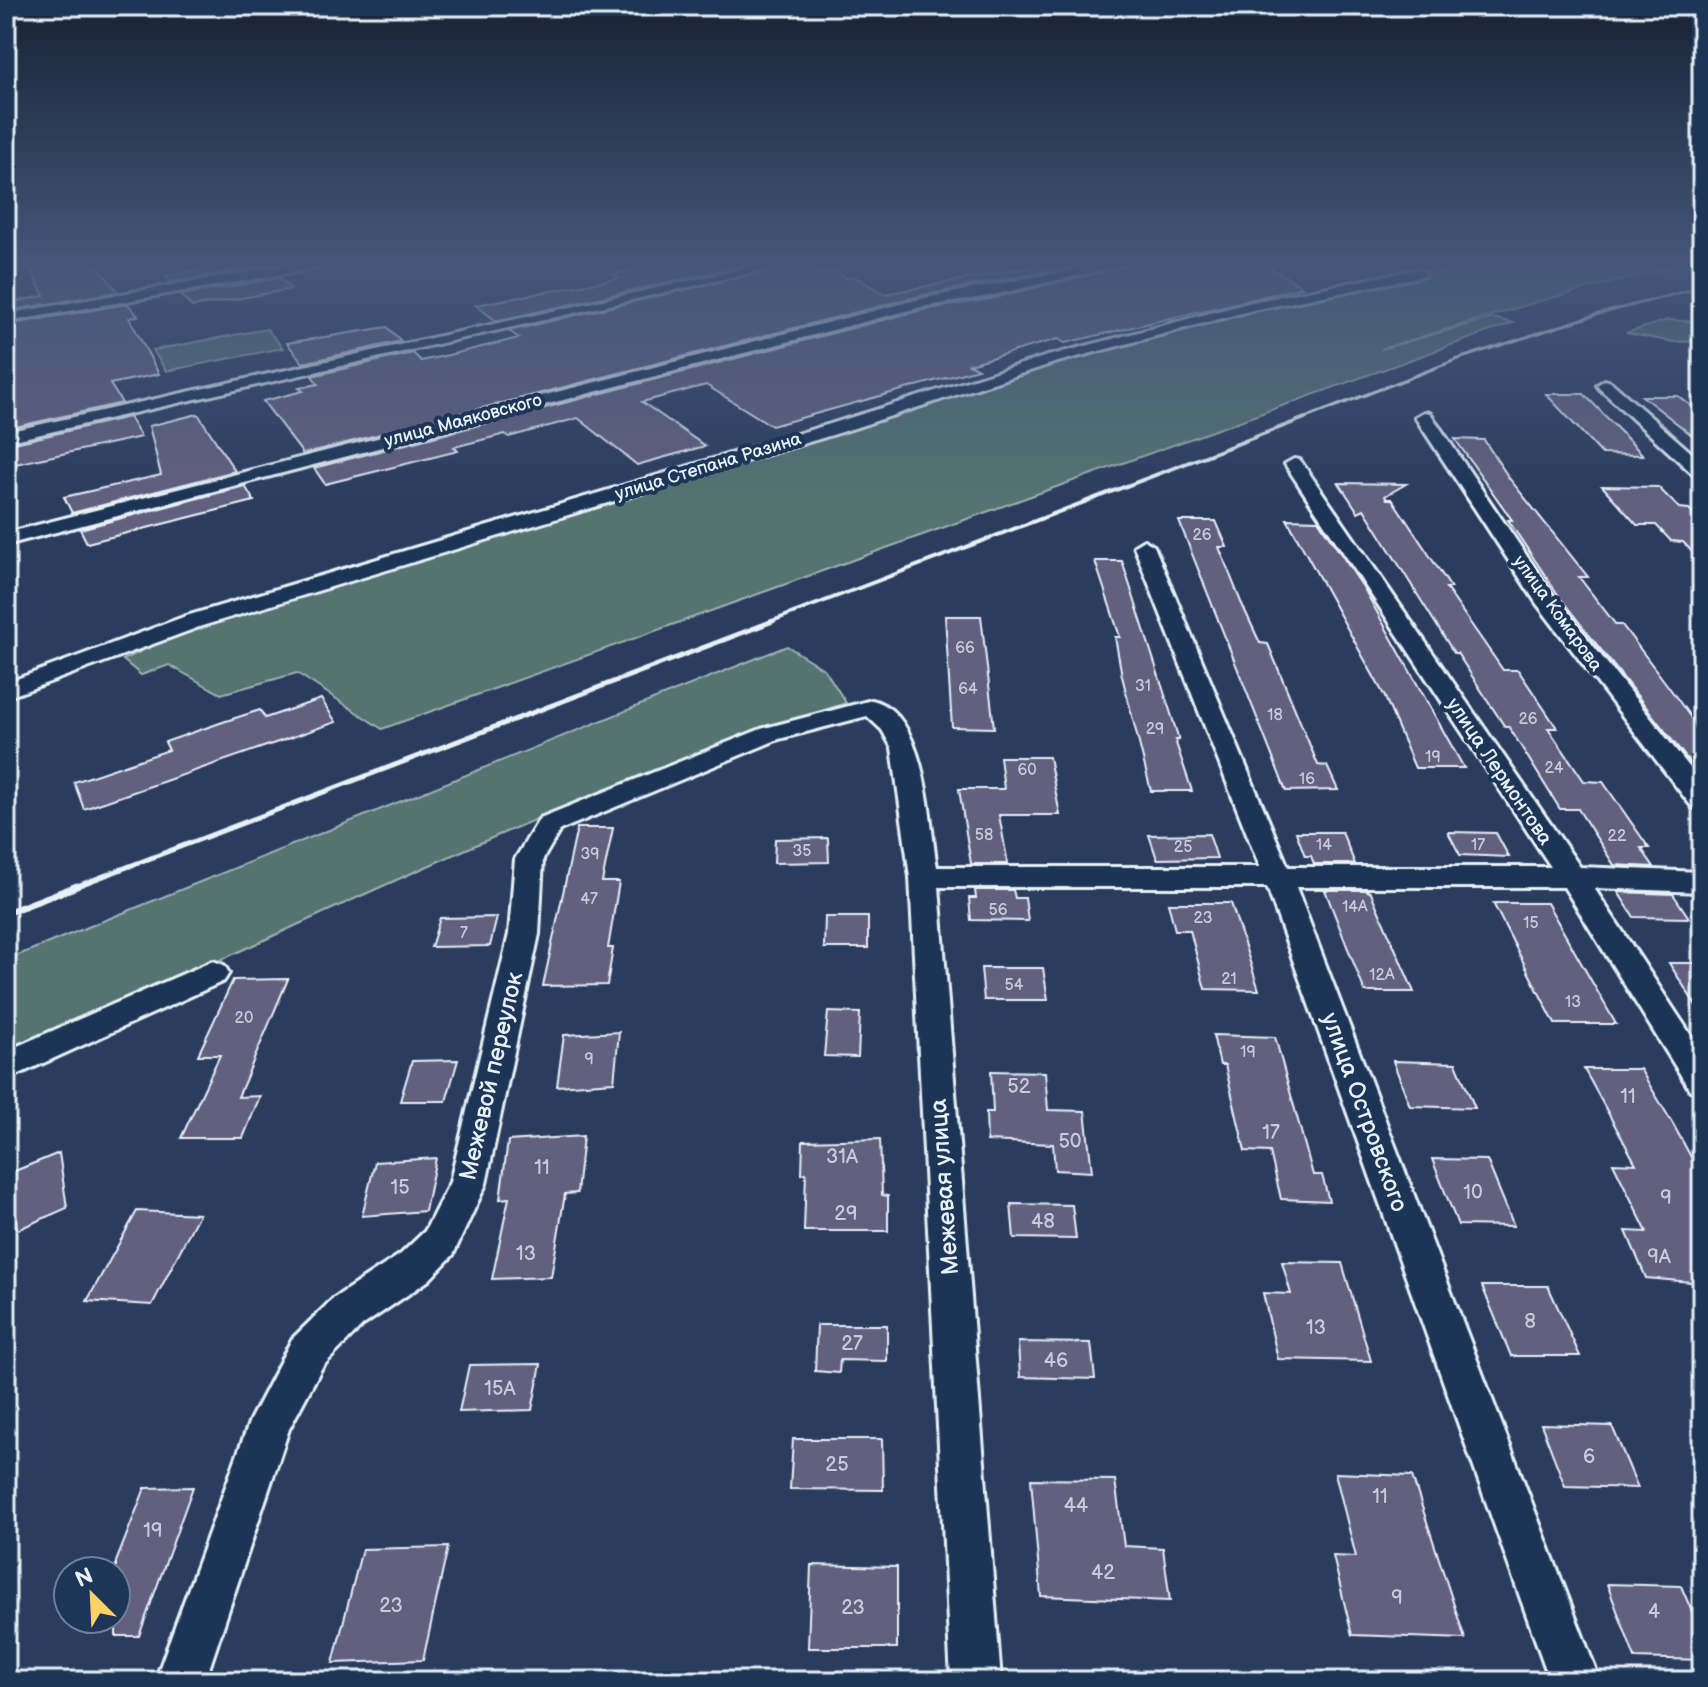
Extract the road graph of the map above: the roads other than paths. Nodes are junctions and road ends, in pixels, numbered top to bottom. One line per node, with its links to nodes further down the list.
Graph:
1 (434, 342): 6 (street)
2 (770, 342): 9 (street, улица Маяковского)
3 (1118, 342): 11 (street, улица Степана Разина)
4 (1605, 385): 8 (street)
5 (1424, 417): 13 (street, улица Комарова)
6 (6, 437)
7 (1294, 464): 16 (street, улица Лермонтова)
8 (1702, 472)
9 (6, 539)
10 (1144, 546): 15 (street, улица Островского)
11 (6, 691)
12 (872, 707): 14 (street, Межевая улица); 21 (street, Межевой переулок)
13 (1702, 801)
14 (924, 877): 15 (street); 22 (street, Межевая улица)
15 (1278, 877): 16 (street); 23 (street, улица Островского)
16 (1572, 877): 17 (street); 20 (street, улица Лермонтова)
17 (1702, 882)
18 (213, 973): 19 (street)
19 (6, 1066)
20 (1702, 1080)
21 (180, 1681)
22 (976, 1681)
23 (1575, 1681)

